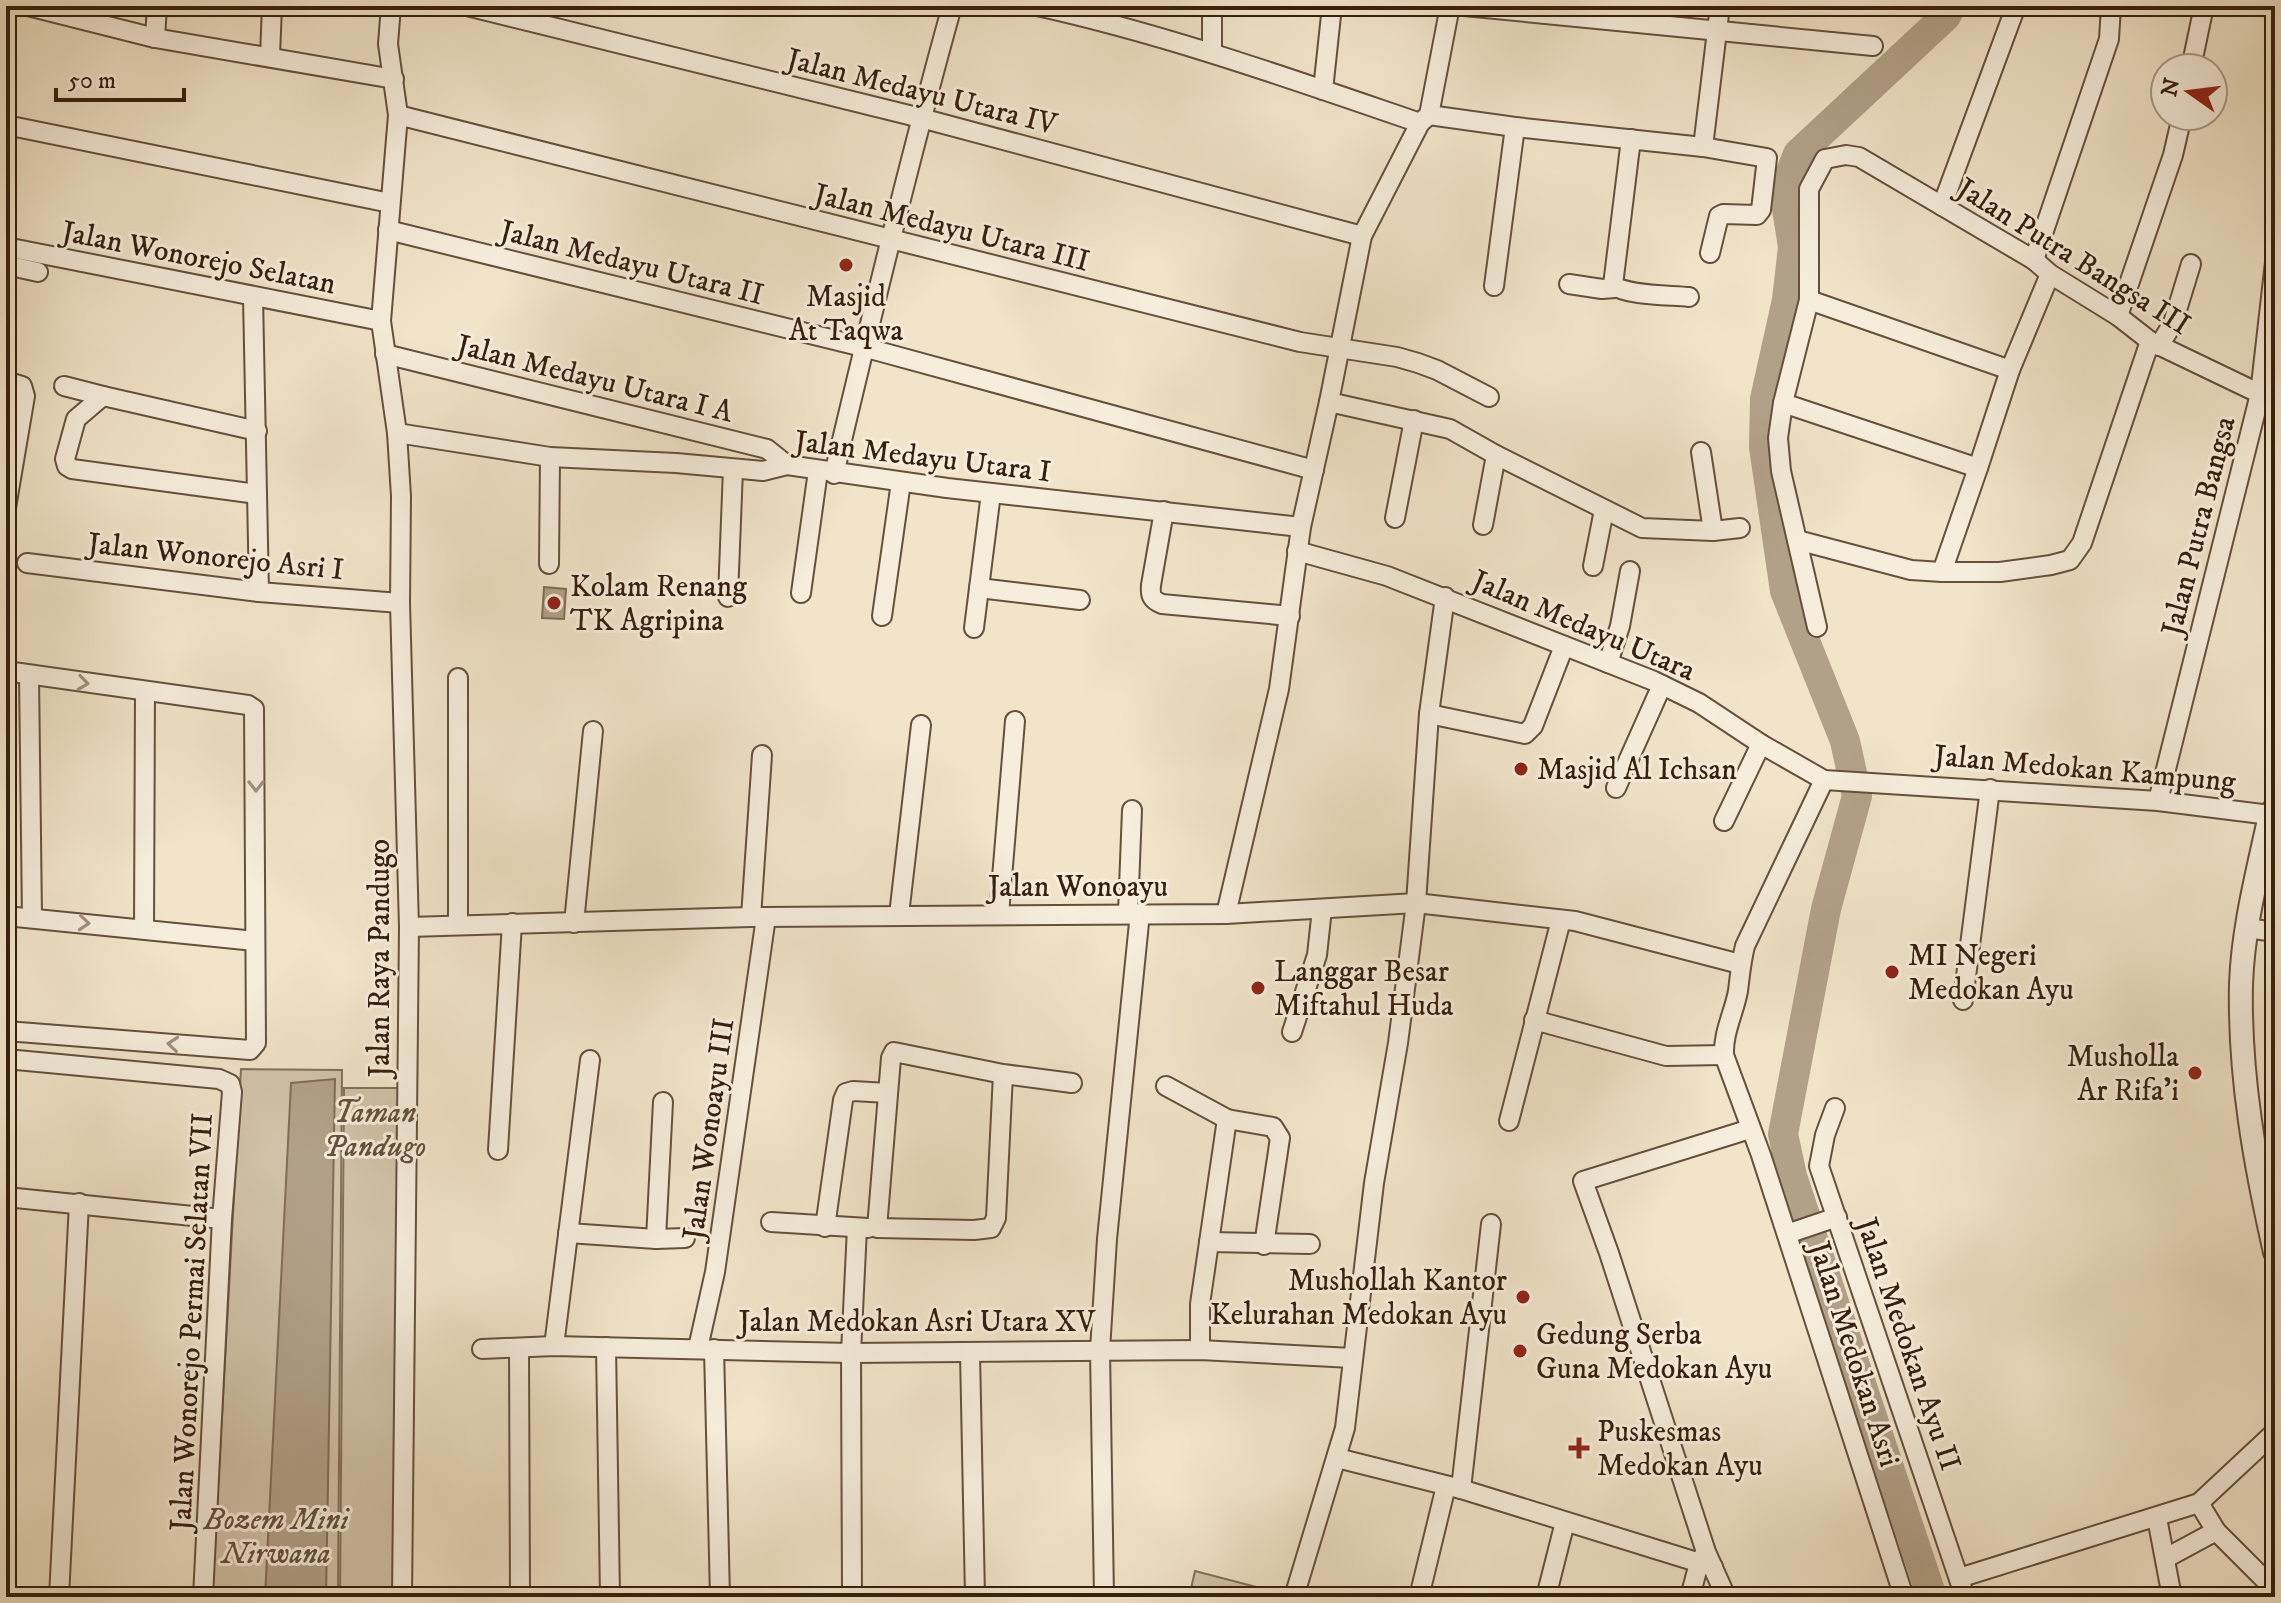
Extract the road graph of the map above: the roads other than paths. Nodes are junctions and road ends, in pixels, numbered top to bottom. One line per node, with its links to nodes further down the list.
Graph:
1 (28, 6): 18 (street)
2 (157, 6): 18 (street)
3 (272, 6): 22 (street)
4 (391, 6): 23 (street, Jalan Raya Pandugo)
5 (467, 6): 26 (street, Jalan Medayu Utara IV)
6 (952, 6): 26 (street)
7 (1037, 6): 16 (street)
8 (1212, 6): 21 (street)
9 (1332, 6): 24 (street)
10 (1450, 6): 27 (street)
11 (1464, 6): 17 (street)
12 (1720, 6): 17 (street)
13 (2016, 6): 34 (street)
14 (2111, 6): 40 (street)
15 (2204, 6): 20 (street)
16 (1096, 12): 21 (street)
17 (1717, 30): 19 (street); 32 (street)
18 (155, 38): 22 (street)
19 (1873, 46)
20 (2194, 52)
21 (1212, 53): 24 (street)
22 (270, 56): 23 (street)
23 (394, 79): 25 (street, Jalan Raya Pandugo)
24 (1323, 90): 27 (street)
25 (398, 115): 33 (street, Jalan Raya Pandugo); 37 (street, Jalan Medayu Utara III)
26 (921, 118): 36 (street, Jalan Medayu Utara IV); 37 (street)
27 (1424, 119): 29 (street); 36 (street)
28 (6, 125): 33 (street)
29 (1515, 127): 31 (street); 47 (street)
30 (2178, 132): 53 (street)
31 (1631, 139): 32 (street); 48 (street)
32 (1703, 147): 39 (street)
33 (390, 203): 35 (street, Jalan Raya Pandugo)
34 (1942, 206): 40 (street, Jalan Putra Bangsa III); 52 (street, Jalan Putra Bangsa III)
35 (388, 230): 54 (street, Jalan Raya Pandugo); 56 (street, Jalan Medayu Utara II)
36 (1362, 236): 57 (street)
37 (892, 241): 56 (street); 57 (street, Jalan Medayu Utara III)
38 (6, 247): 50 (street, Jalan Wonorejo Selatan)
39 (1710, 253)
40 (2034, 260): 45 (street, Jalan Putra Bangsa III)
41 (2275, 262): 49 (street, Jalan Putra Bangsa)
42 (2191, 264): 55 (street)
43 (6, 265): 44 (street)
44 (38, 272)
45 (2050, 274): 53 (street, Jalan Putra Bangsa III); 59 (street)
46 (1569, 284): 48 (street)
47 (1494, 286)
48 (1615, 288): 51 (street)
49 (2273, 292): 64 (street, Jalan Putra Bangsa)
50 (253, 297): 54 (street, Jalan Wonorejo Selatan); 68 (street)
51 (1689, 297)
52 (1809, 300): 59 (street); 66 (street)
53 (2118, 316): 55 (street, Jalan Putra Bangsa III)
54 (381, 321): 58 (street, Jalan Raya Pandugo)
55 (2155, 343): 64 (street, Jalan Putra Bangsa III); 95 (street)
56 (863, 347): 76 (street, Jalan Medayu Utara II); 77 (street)
57 (1340, 350): 63 (street, Jalan Medayu Utara III); 65 (street)
58 (385, 354): 69 (street, Jalan Raya Pandugo); 73 (street, Jalan Medayu Utara I A)
59 (2010, 370): 74 (street)
60 (14, 384): 81 (street)
61 (64, 386): 62 (street)
62 (103, 396): 68 (street); 80 (street)
63 (1489, 397)
64 (2267, 397): 123 (street, Jalan Putra Bangsa)
65 (1329, 402): 67 (street); 76 (street)
66 (1783, 403): 74 (street); 89 (street)
67 (1414, 420): 71 (street); 84 (street)
68 (257, 431): 80 (street)
69 (397, 433): 72 (street, Jalan Medayu Utara I); 102 (street, Jalan Raya Pandugo)
70 (1701, 452): 88 (street)
71 (1496, 455): 82 (street); 85 (street)
72 (550, 457): 75 (street, Jalan Medayu Utara I); 92 (street)
73 (787, 465): 75 (street, Jalan Medayu Utara I); 77 (street, Jalan Medayu Utara I)
74 (1978, 468): 95 (street)
75 (733, 469): 99 (street)
76 (1314, 470): 86 (street)
77 (826, 472): 78 (street, Jalan Medayu Utara I); 98 (street)
78 (901, 482): 79 (street, Jalan Medayu Utara I); 103 (street)
79 (991, 493): 83 (street, Jalan Medayu Utara I); 96 (street)
80 (257, 494): 97 (street)
81 (6, 508)
82 (1604, 510): 88 (street); 93 (street)
83 (1164, 511): 86 (street, Jalan Medayu Utara I); 104 (street)
84 (1395, 518)
85 (1483, 525)
86 (1301, 527): 90 (street)
87 (1740, 528): 88 (street)
88 (1713, 531)
89 (1797, 540): 95 (street); 105 (street)
90 (1297, 551): 100 (street, Jalan Medayu Utara); 104 (street)
91 (27, 563): 97 (street, Jalan Wonorejo Asri I)
92 (549, 564)
93 (1593, 566)
94 (1630, 571): 108 (street)
95 (1942, 572)
96 (979, 588): 101 (street); 106 (street)
97 (259, 592): 102 (street, Jalan Wonorejo Asri I)
98 (801, 593)
99 (728, 597)
100 (1445, 597): 107 (street, Jalan Medayu Utara); 114 (street)
101 (1080, 600)
102 (400, 603): 140 (street, Jalan Raya Pandugo)
103 (882, 616)
104 (1290, 616): 131 (street)
105 (1817, 627)
106 (974, 628)
107 (1564, 646): 108 (street, Jalan Medayu Utara); 114 (street)
108 (1608, 663): 112 (street, Jalan Medayu Utara)
109 (6, 671): 110 (street)
110 (29, 675): 113 (street, one-way to 113); 135 (street)
111 (458, 678): 139 (street)
112 (1662, 685): 118 (street, Jalan Medayu Utara); 121 (street)
113 (145, 692): 142 (street); 144 (street, one-way to 144)
114 (1429, 714): 127 (street)
115 (1015, 721): 130 (street)
116 (921, 725): 132 (street)
117 (593, 731): 138 (street)
118 (1761, 744): 120 (street, Jalan Medayu Utara); 126 (street)
119 (762, 755): 134 (street, Jalan Wonoayu III)
120 (1830, 780): 122 (street, Jalan Medokan Kampung); 145 (street)
121 (1616, 788)
122 (1990, 789): 123 (street, Jalan Medokan Kampung); 146 (street)
123 (2158, 801): 125 (street, Jalan Medokan Kampung)
124 (1132, 810): 129 (street)
125 (2273, 811): 141 (street, Jalan Medokan Kampung)
126 (1724, 821)
127 (1416, 903): 128 (street, Jalan Wonoayu); 136 (street, Jalan Wonoayu); 190 (street)
128 (1322, 909): 131 (street, Jalan Wonoayu); 149 (street)
129 (1134, 913): 130 (street, Jalan Wonoayu); 131 (street, Jalan Wonoayu); 186 (street)
130 (999, 914): 132 (street, Jalan Wonoayu)
131 (1226, 914)
132 (899, 915): 134 (street, Jalan Wonoayu)
133 (6, 916): 135 (street)
134 (759, 917): 138 (street, Jalan Wonoayu); 183 (street, Jalan Wonoayu III)
135 (32, 918): 142 (street, one-way to 142)
136 (1561, 920): 145 (street, Jalan Wonoayu); 147 (street)
137 (512, 923): 138 (street, Jalan Wonoayu); 139 (street, Jalan Wonoayu); 162 (street)
138 (574, 923)
139 (458, 924): 140 (street, Jalan Wonoayu)
140 (409, 927): 204 (street, Jalan Raya Pandugo)
141 (2247, 928): 143 (street); 163 (street, Jalan Medokan Kampung)
142 (144, 929): 144 (street)
143 (2275, 932)
144 (255, 941): 148 (street, one-way to 148)
145 (1740, 964): 150 (street)
146 (1963, 1000)
147 (1534, 1020): 150 (street); 160 (street)
148 (6, 1031)
149 (1292, 1032)
150 (1724, 1055): 161 (street)
151 (6, 1059): 167 (street, Jalan Wonorejo Permai Selatan VII)
152 (590, 1060): 174 (street)
153 (1003, 1074): 154 (street); 156 (street); 172 (street)
154 (1072, 1083)
155 (1166, 1086): 159 (street)
156 (888, 1093): 170 (street); 172 (street)
157 (663, 1102): 176 (street)
158 (1835, 1108): 166 (street, Jalan Medokan Ayu II)
159 (1227, 1119): 177 (street); 179 (street)
160 (1509, 1121)
161 (1750, 1129): 173 (street, Jalan Medokan Asri); 199 (street)
162 (498, 1150)
163 (2265, 1162): 180 (street, Jalan Medokan Kampung)
164 (6, 1197): 165 (street)
165 (79, 1203): 167 (street); 202 (street)
166 (1832, 1218): 173 (street); 200 (street, Jalan Medokan Ayu II)
167 (222, 1219): 203 (street, Jalan Wonorejo Permai Selatan VII)
168 (771, 1222): 170 (street)
169 (1491, 1224): 193 (street)
170 (825, 1227): 171 (street)
171 (857, 1228): 172 (street); 188 (street)
172 (877, 1228)
173 (1791, 1232): 216 (street, Jalan Medokan Asri)
174 (568, 1233): 176 (street); 181 (street)
175 (685, 1238): 176 (street)
176 (653, 1239)
177 (1209, 1242): 179 (street); 187 (street)
178 (1310, 1244): 179 (street)
179 (1264, 1245)
180 (2275, 1252)
181 (554, 1346): 182 (street, Jalan Medokan Asri Utara XV); 185 (street, Jalan Medokan Asri Utara XV)
182 (606, 1347): 183 (street, Jalan Medokan Asri Utara XV); 206 (street)
183 (706, 1348): 188 (street, Jalan Medokan Asri Utara XV); 207 (street, Jalan Wonoayu III)
184 (482, 1349): 185 (street, Jalan Medokan Asri Utara XV)
185 (519, 1349): 205 (street)
186 (1100, 1350): 187 (street, Jalan Medokan Asri Utara XV); 189 (street, Jalan Medokan Asri Utara XV); 210 (street)
187 (1200, 1350): 190 (street, Jalan Medokan Asri Utara XV)
188 (851, 1353): 189 (street, Jalan Medokan Asri Utara XV); 208 (street)
189 (970, 1353): 209 (street)
190 (1352, 1358): 192 (street)
191 (2275, 1432): 194 (street)
192 (1337, 1458): 193 (street); 211 (street)
193 (1454, 1488): 196 (street); 212 (street)
194 (2199, 1503): 195 (street); 197 (street)
195 (2157, 1518): 198 (street); 200 (street)
196 (1565, 1522): 199 (street); 213 (street)
197 (2216, 1531): 198 (street); 201 (street)
198 (2166, 1558): 218 (street)
199 (1706, 1561): 214 (street); 215 (street)
200 (1959, 1578): 217 (street, Jalan Medokan Ayu II)
201 (2275, 1590)
202 (59, 1597)
203 (203, 1597)
204 (402, 1597)
205 (520, 1597)
206 (610, 1597)
207 (720, 1597)
208 (852, 1597)
209 (975, 1597)
210 (1104, 1597)
211 (1294, 1597)
212 (1419, 1597)
213 (1546, 1597)
214 (1690, 1597)
215 (1726, 1597)
216 (1904, 1597)
217 (1965, 1597)
218 (2172, 1597)

